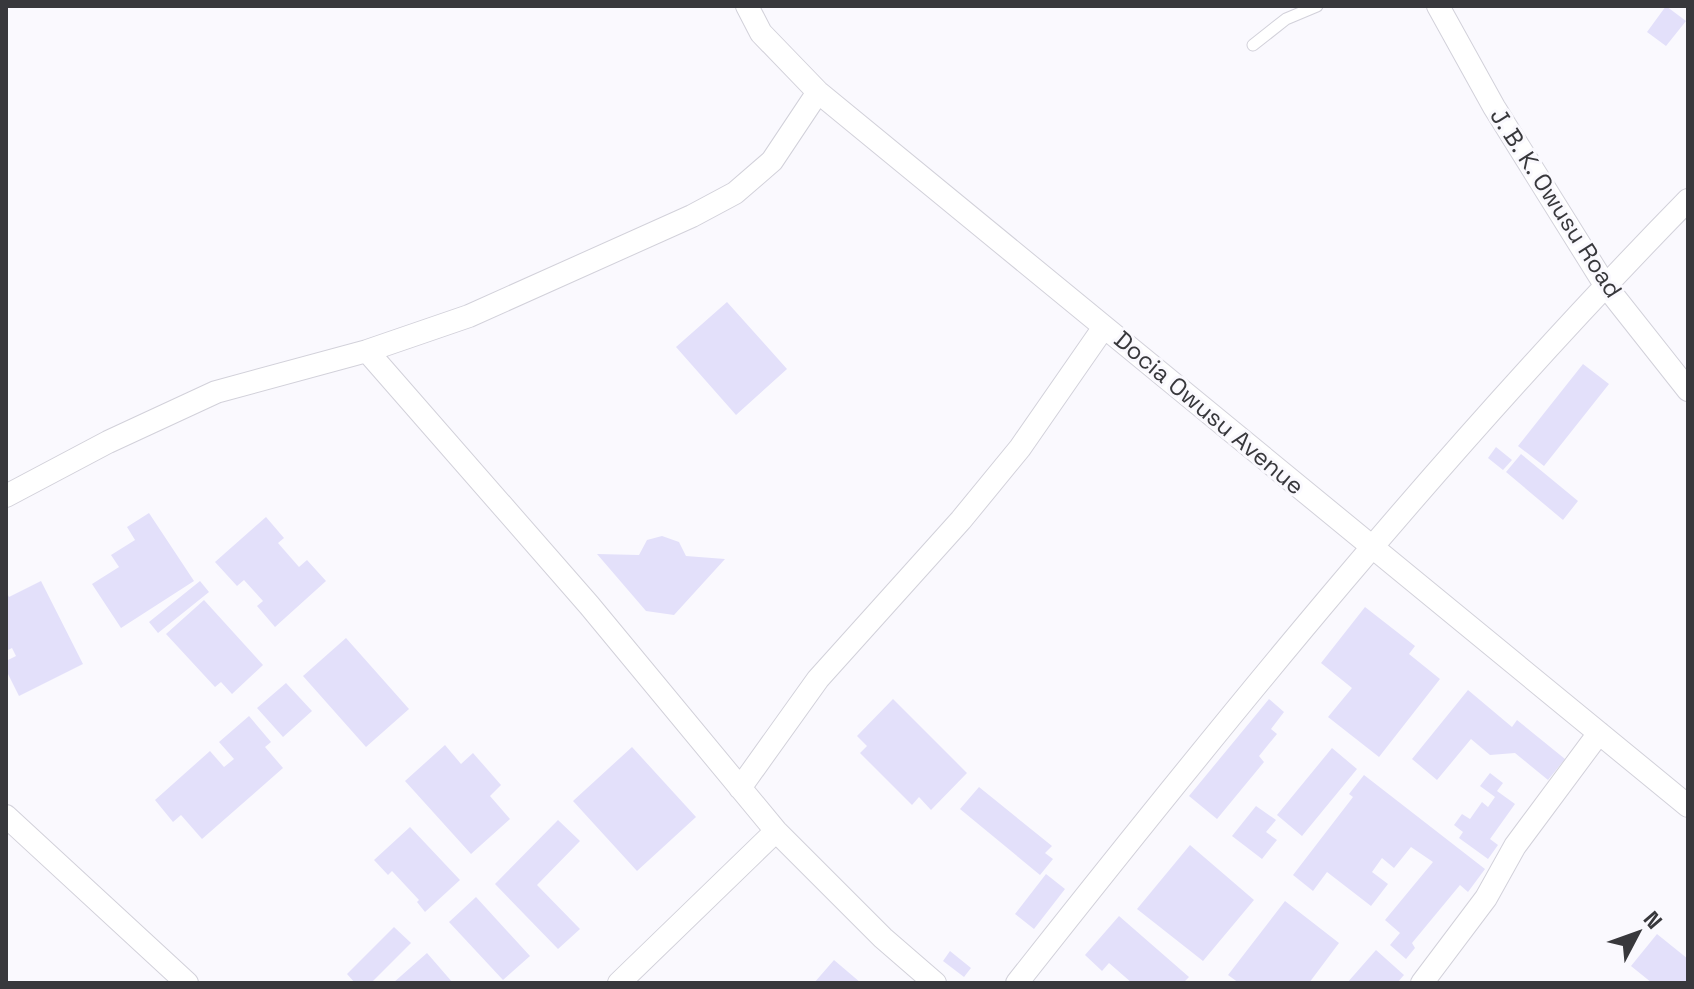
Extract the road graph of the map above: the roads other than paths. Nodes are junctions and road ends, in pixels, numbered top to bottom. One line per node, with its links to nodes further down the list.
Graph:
1 (747, 6): 5 (street, Docia Owusu Avenue)
2 (1317, 6): 4 (lane)
3 (1438, 6): 7 (street, J. B. K. Owusu Road)
4 (1253, 45)
5 (818, 92): 8 (street, Docia Owusu Avenue); 9 (street)
6 (1688, 200): 7 (street)
7 (1605, 285): 10 (street, J. B. K. Owusu Road); 12 (street)
8 (1104, 327): 12 (street, Docia Owusu Avenue); 14 (street)
9 (367, 351): 11 (street); 14 (street)
10 (1688, 390)
11 (6, 496)
12 (1371, 547): 13 (street, Docia Owusu Avenue); 21 (street)
13 (1599, 733): 15 (street, Docia Owusu Avenue); 22 (street)
14 (740, 788): 17 (street)
15 (1688, 806)
16 (6, 816): 18 (street)
17 (776, 831): 19 (street); 20 (street)
18 (187, 983)
19 (619, 983)
20 (935, 983)
21 (1017, 983)
22 (1422, 983)

